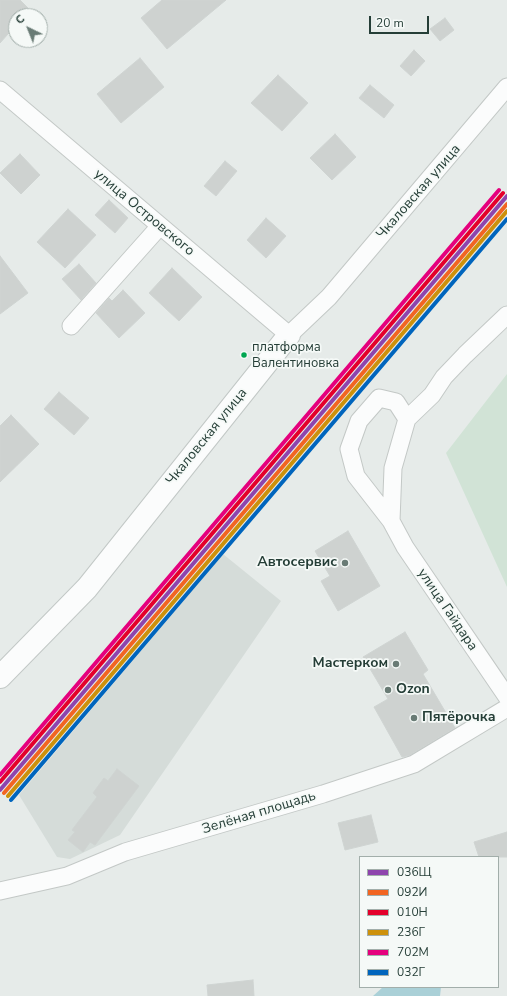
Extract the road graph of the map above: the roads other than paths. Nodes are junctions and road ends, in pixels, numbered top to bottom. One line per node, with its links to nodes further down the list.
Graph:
1 (507, 87): 6 (street, Чкаловская улица)
2 (0, 90): 3 (street, улица Островского)
3 (160, 226): 5 (street); 6 (street, улица Островского)
4 (507, 315): 7 (street)
5 (71, 326)
6 (289, 335): 9 (street, Чкаловская улица)
7 (407, 419): 8 (street); 8 (street, улица Гайдара)
8 (391, 521): 10 (street, улица Гайдара)
9 (0, 677)
10 (507, 697)
11 (507, 708): 12 (street, Зелёная площадь)
12 (0, 891)

